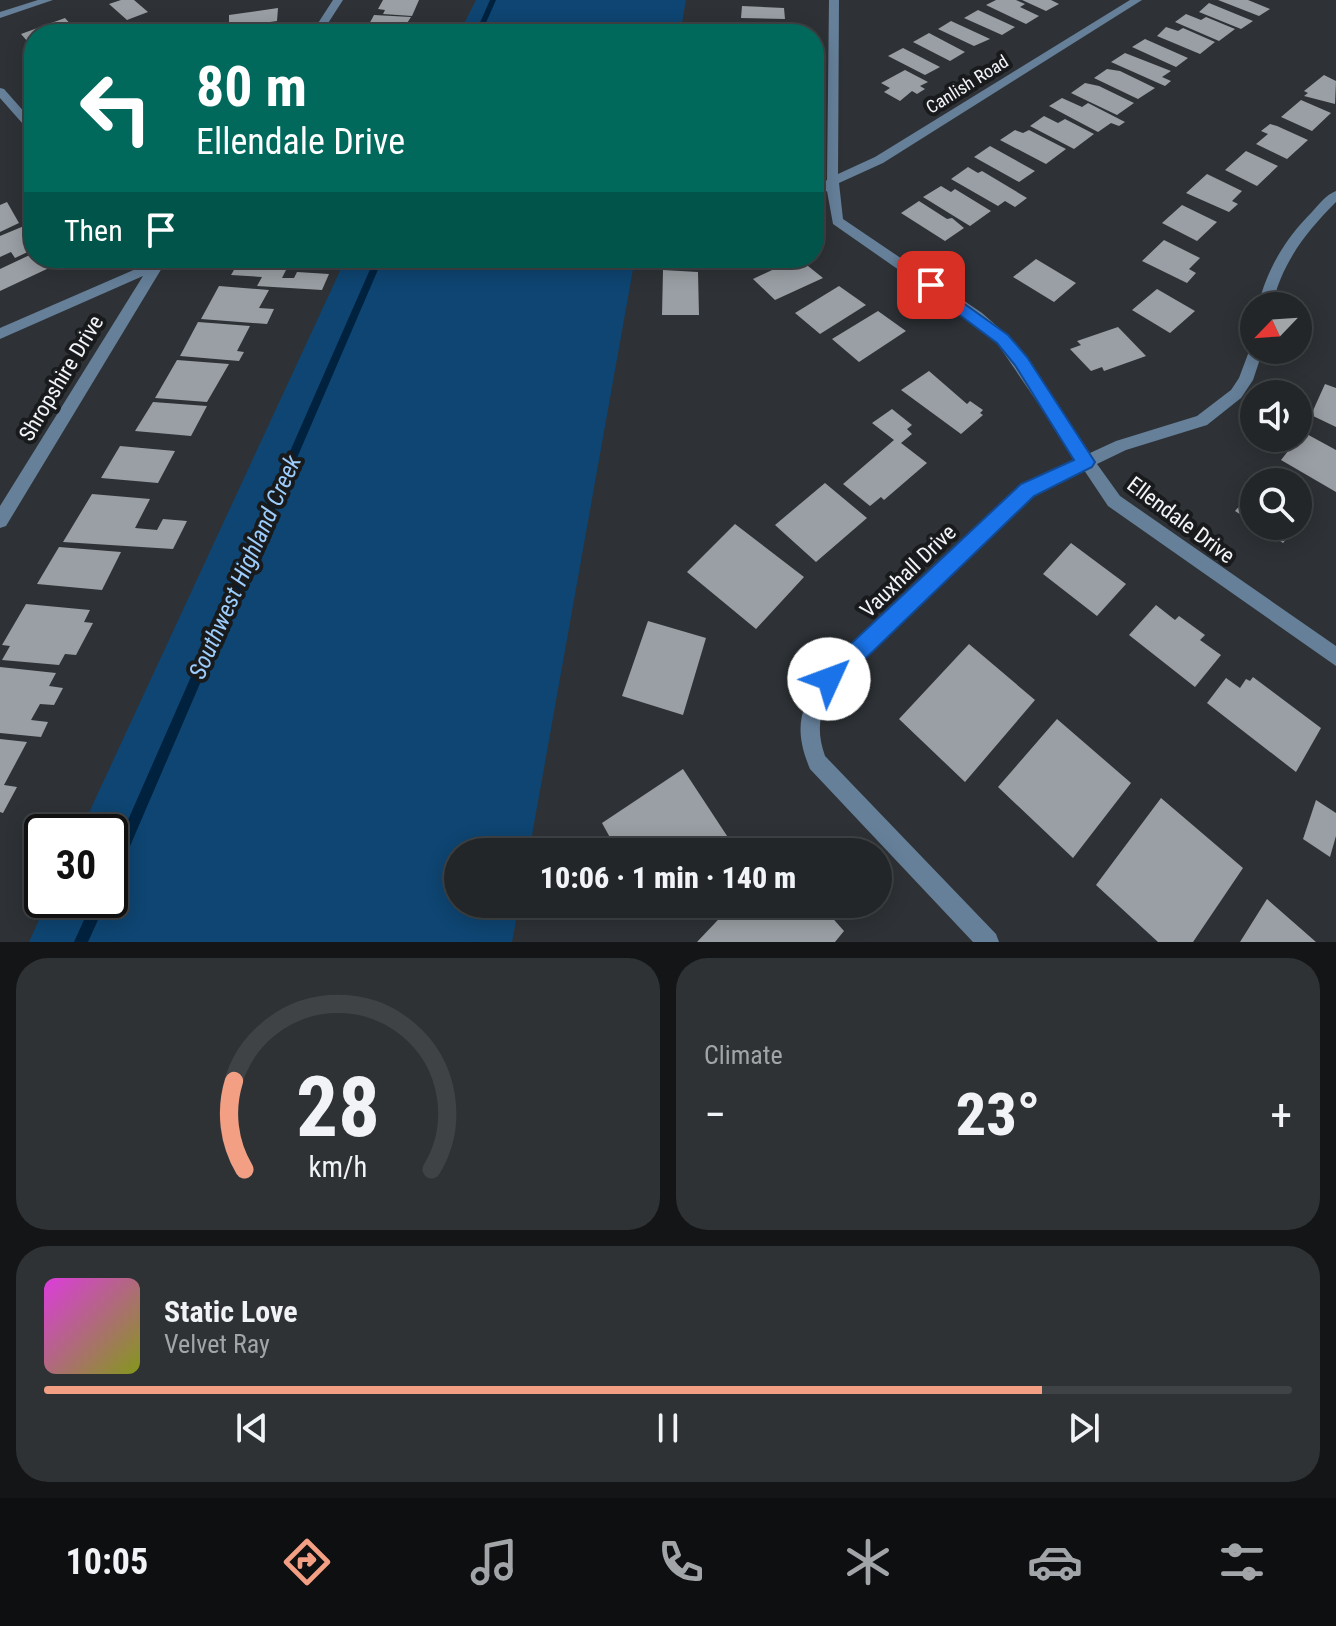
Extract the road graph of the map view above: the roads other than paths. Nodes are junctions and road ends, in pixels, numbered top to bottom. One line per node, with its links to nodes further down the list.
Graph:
1 (48, 0): 5 (street)
2 (338, 0): 6 (street)
3 (834, 0): 9 (street, Ellendale Drive)
4 (1137, 0): 9 (street, Canlish Road)
5 (0, 15)
6 (322, 24)
7 (0, 91): 8 (street)
8 (24, 119)
9 (830, 183): 10 (street, Canlish Road); 17 (street, Ellendale Drive)
10 (824, 188)
11 (1336, 195): 14 (street)
12 (138, 268): 15 (street)
13 (150, 268): 18 (street, Shropshire Drive)
14 (1269, 292)
15 (0, 334)
16 (1251, 364): 17 (street, Vauxhall Drive)
17 (1086, 462): 19 (street, Ellendale Drive); 20 (street, Vauxhall Drive)
18 (0, 521)
19 (1336, 657)
20 (988, 942)

